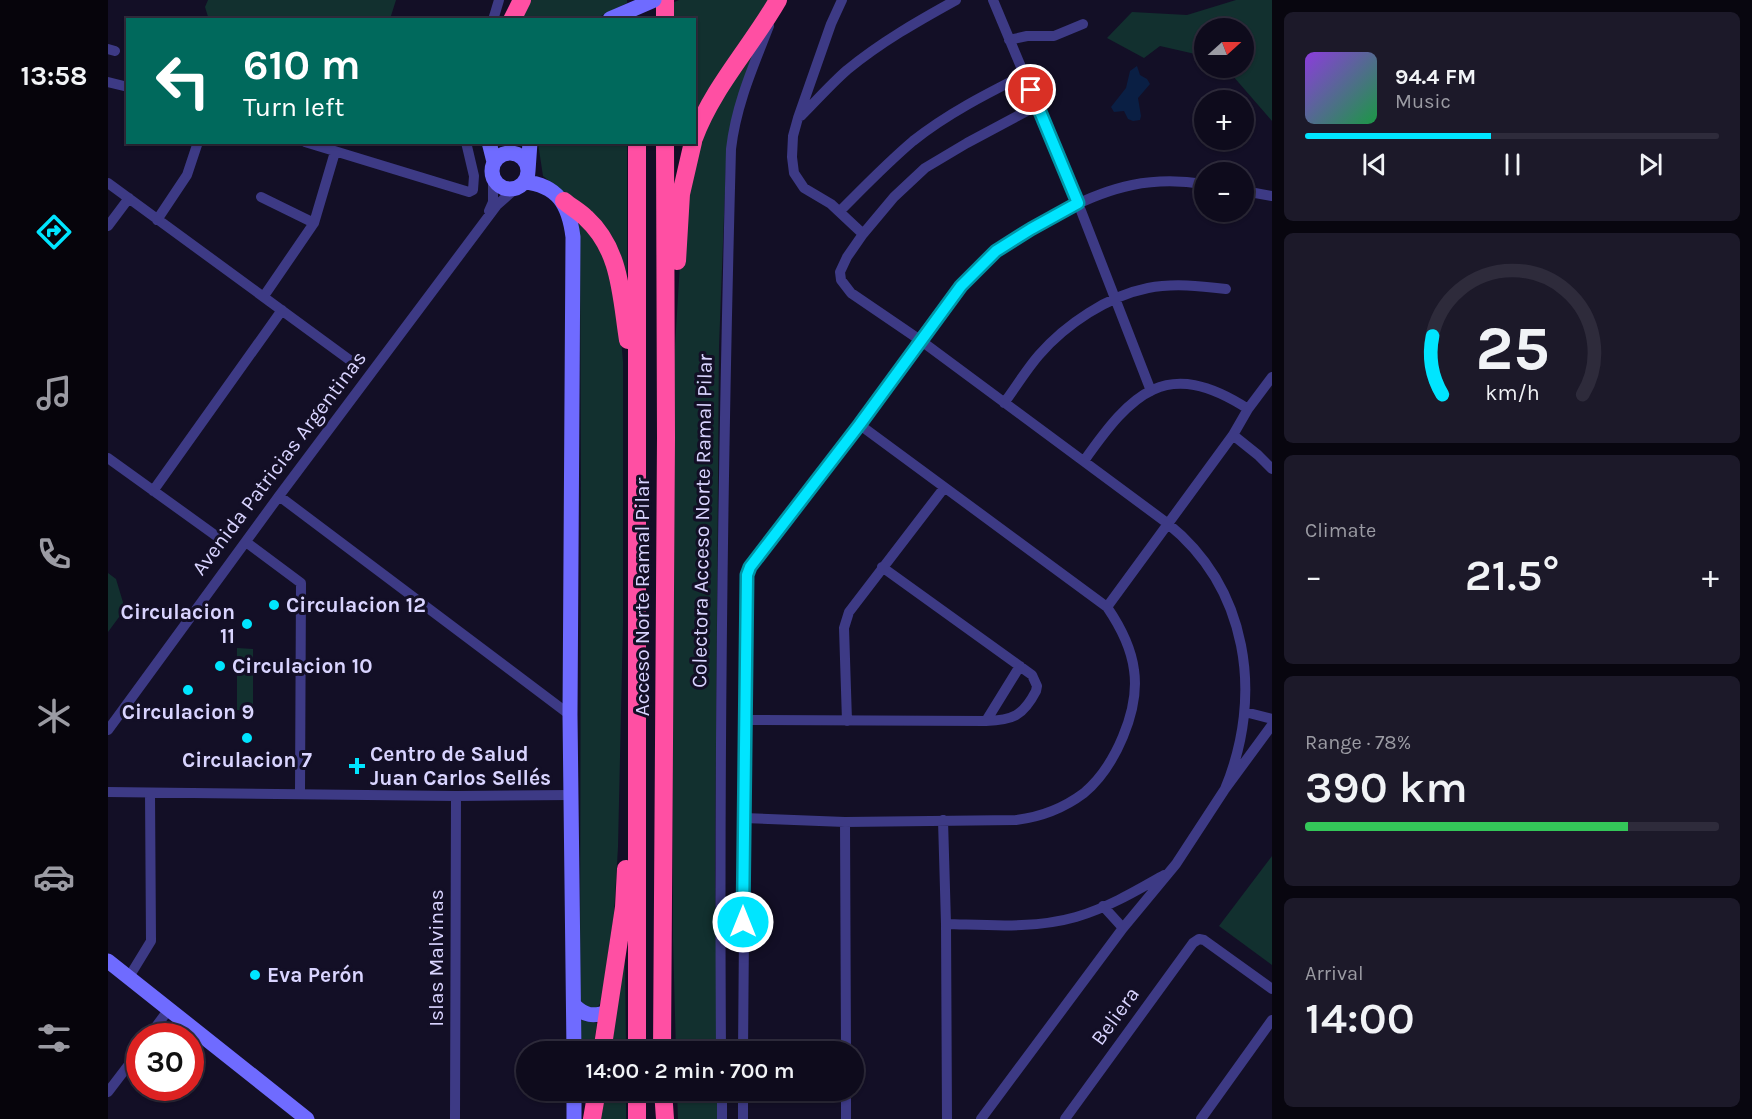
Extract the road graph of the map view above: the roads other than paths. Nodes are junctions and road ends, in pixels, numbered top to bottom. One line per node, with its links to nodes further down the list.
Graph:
1 (499, 0): 11 (street)
2 (516, 0): 12 (street)
3 (522, 0): 13 (highway)
4 (638, 0): 15 (highway)
5 (654, 0): 14 (street, bridge)
6 (665, 0): 16 (highway)
7 (778, 0): 24 (highway); 111 (street, Colectora Acceso Norte Ramal Pilar)
8 (842, 0): 23 (street)
9 (956, 0): 23 (street)
10 (993, 0): 18 (street)
11 (494, 18)
12 (511, 18)
13 (511, 18)
14 (612, 18)
15 (638, 18)
16 (665, 18)
17 (1083, 24): 18 (street)
18 (1009, 40): 19 (street)
19 (1024, 75): 22 (street); 45 (street)
20 (108, 81): 21 (street)
21 (126, 86)
22 (1038, 105): 44 (street); 50 (street)
23 (798, 118): 45 (street)
24 (696, 134)
25 (197, 144): 46 (street)
26 (311, 144): 34 (street)
27 (466, 144): 34 (street)
28 (490, 144): 35 (street)
29 (514, 144): 35 (street)
30 (530, 144): 36 (street)
31 (637, 144): 59 (highway, Acceso Norte Ramal Pilar)
32 (665, 144): 64 (highway, Acceso Norte Ramal Pilar)
33 (693, 144): 64 (highway)
34 (334, 152): 48 (street)
35 (496, 165): 36 (street); 36 (street); 47 (street, Avenida Patricias Argentinas)
36 (522, 181): 43 (street); 47 (street, Avenida Patricias Argentinas)
37 (108, 183): 42 (street)
38 (1194, 183): 44 (street)
39 (1254, 193): 40 (street)
40 (1272, 196)
41 (261, 197): 48 (street)
42 (129, 198): 46 (street); 49 (street)
43 (564, 201): 59 (highway); 79 (street)
44 (1078, 203): 53 (street); 55 (street)
45 (840, 212): 50 (street)
46 (157, 220): 52 (street)
47 (485, 222): 70 (street, Avenida Patricias Argentinas)
48 (314, 223): 52 (street)
49 (108, 226)
50 (863, 234): 55 (street)
51 (1226, 289): 53 (street)
52 (264, 297): 54 (street)
53 (1115, 300): 58 (street); 60 (street)
54 (282, 310): 56 (street); 69 (street)
55 (920, 340): 60 (street); 62 (street)
56 (351, 361)
57 (1272, 377): 61 (street)
58 (1151, 391): 61 (street); 66 (street)
59 (637, 400): 75 (highway, Acceso Norte Ramal Pilar)
60 (1004, 403): 66 (street)
61 (1248, 409): 63 (street)
62 (860, 424): 68 (street); 81 (street)
63 (1233, 435): 67 (street); 71 (street)
64 (666, 437): 110 (highway, Acceso Norte Ramal Pilar)
65 (108, 458): 69 (street)
66 (1084, 461): 71 (street)
67 (1272, 470)
68 (944, 488): 74 (street); 76 (street)
69 (153, 491): 72 (street)
70 (279, 496): 73 (street, Avenida Patricias Argentinas); 79 (street)
71 (1167, 523): 76 (street); 78 (street)
72 (219, 538)
73 (246, 542): 85 (street, Avenida Patricias Argentinas); 89 (street)
74 (882, 567): 77 (street); 82 (street)
75 (638, 582): 104 (highway); 109 (highway, Acceso Norte Ramal Pilar)
76 (1107, 607): 93 (street)
77 (1020, 666): 83 (street); 83 (street)
78 (1245, 712): 80 (street); 86 (street)
79 (570, 715): 90 (street)
80 (1272, 719)
81 (746, 720): 82 (street); 92 (street)
82 (847, 721): 83 (street)
83 (986, 721)
84 (1272, 725): 86 (street)
85 (108, 730)
86 (1225, 789): 95 (street)
87 (108, 792): 88 (street)
88 (150, 793): 89 (street); 100 (street)
89 (300, 794): 91 (street)
90 (571, 795): 91 (street); 102 (street)
91 (456, 796): 124 (street, Islas Malvinas)
92 (744, 818): 94 (street); 112 (street)
93 (943, 820): 94 (street); 97 (street)
94 (845, 822): 113 (street)
95 (1170, 872): 96 (street); 98 (street)
96 (1103, 906): 97 (street); 98 (street)
97 (946, 924): 132 (street)
98 (1124, 928): 133 (street)
99 (108, 961): 100 (street)
100 (129, 978): 103 (street)
101 (1272, 989): 134 (street, Beliera)
102 (574, 1005): 104 (street); 107 (street)
103 (170, 1009): 106 (street); 123 (street)
104 (608, 1012): 108 (highway)
105 (1272, 1020): 135 (street)
106 (159, 1023)
107 (574, 1041)
108 (604, 1041)
109 (637, 1041)
110 (662, 1041)
111 (721, 1041)
112 (743, 1041)
113 (846, 1041)
114 (126, 1068): 115 (street)
115 (108, 1092)
116 (574, 1101): 125 (street)
117 (595, 1101): 126 (highway)
118 (637, 1101): 127 (highway)
119 (662, 1101): 128 (highway)
120 (722, 1101): 129 (street)
121 (743, 1101): 130 (street)
122 (846, 1101): 131 (street)
123 (307, 1119)
124 (456, 1119)
125 (574, 1119)
126 (592, 1119)
127 (637, 1119)
128 (663, 1119)
129 (722, 1119)
130 (743, 1119)
131 (846, 1119)
132 (947, 1119)
133 (981, 1119)
134 (1065, 1119)
135 (1201, 1119)

